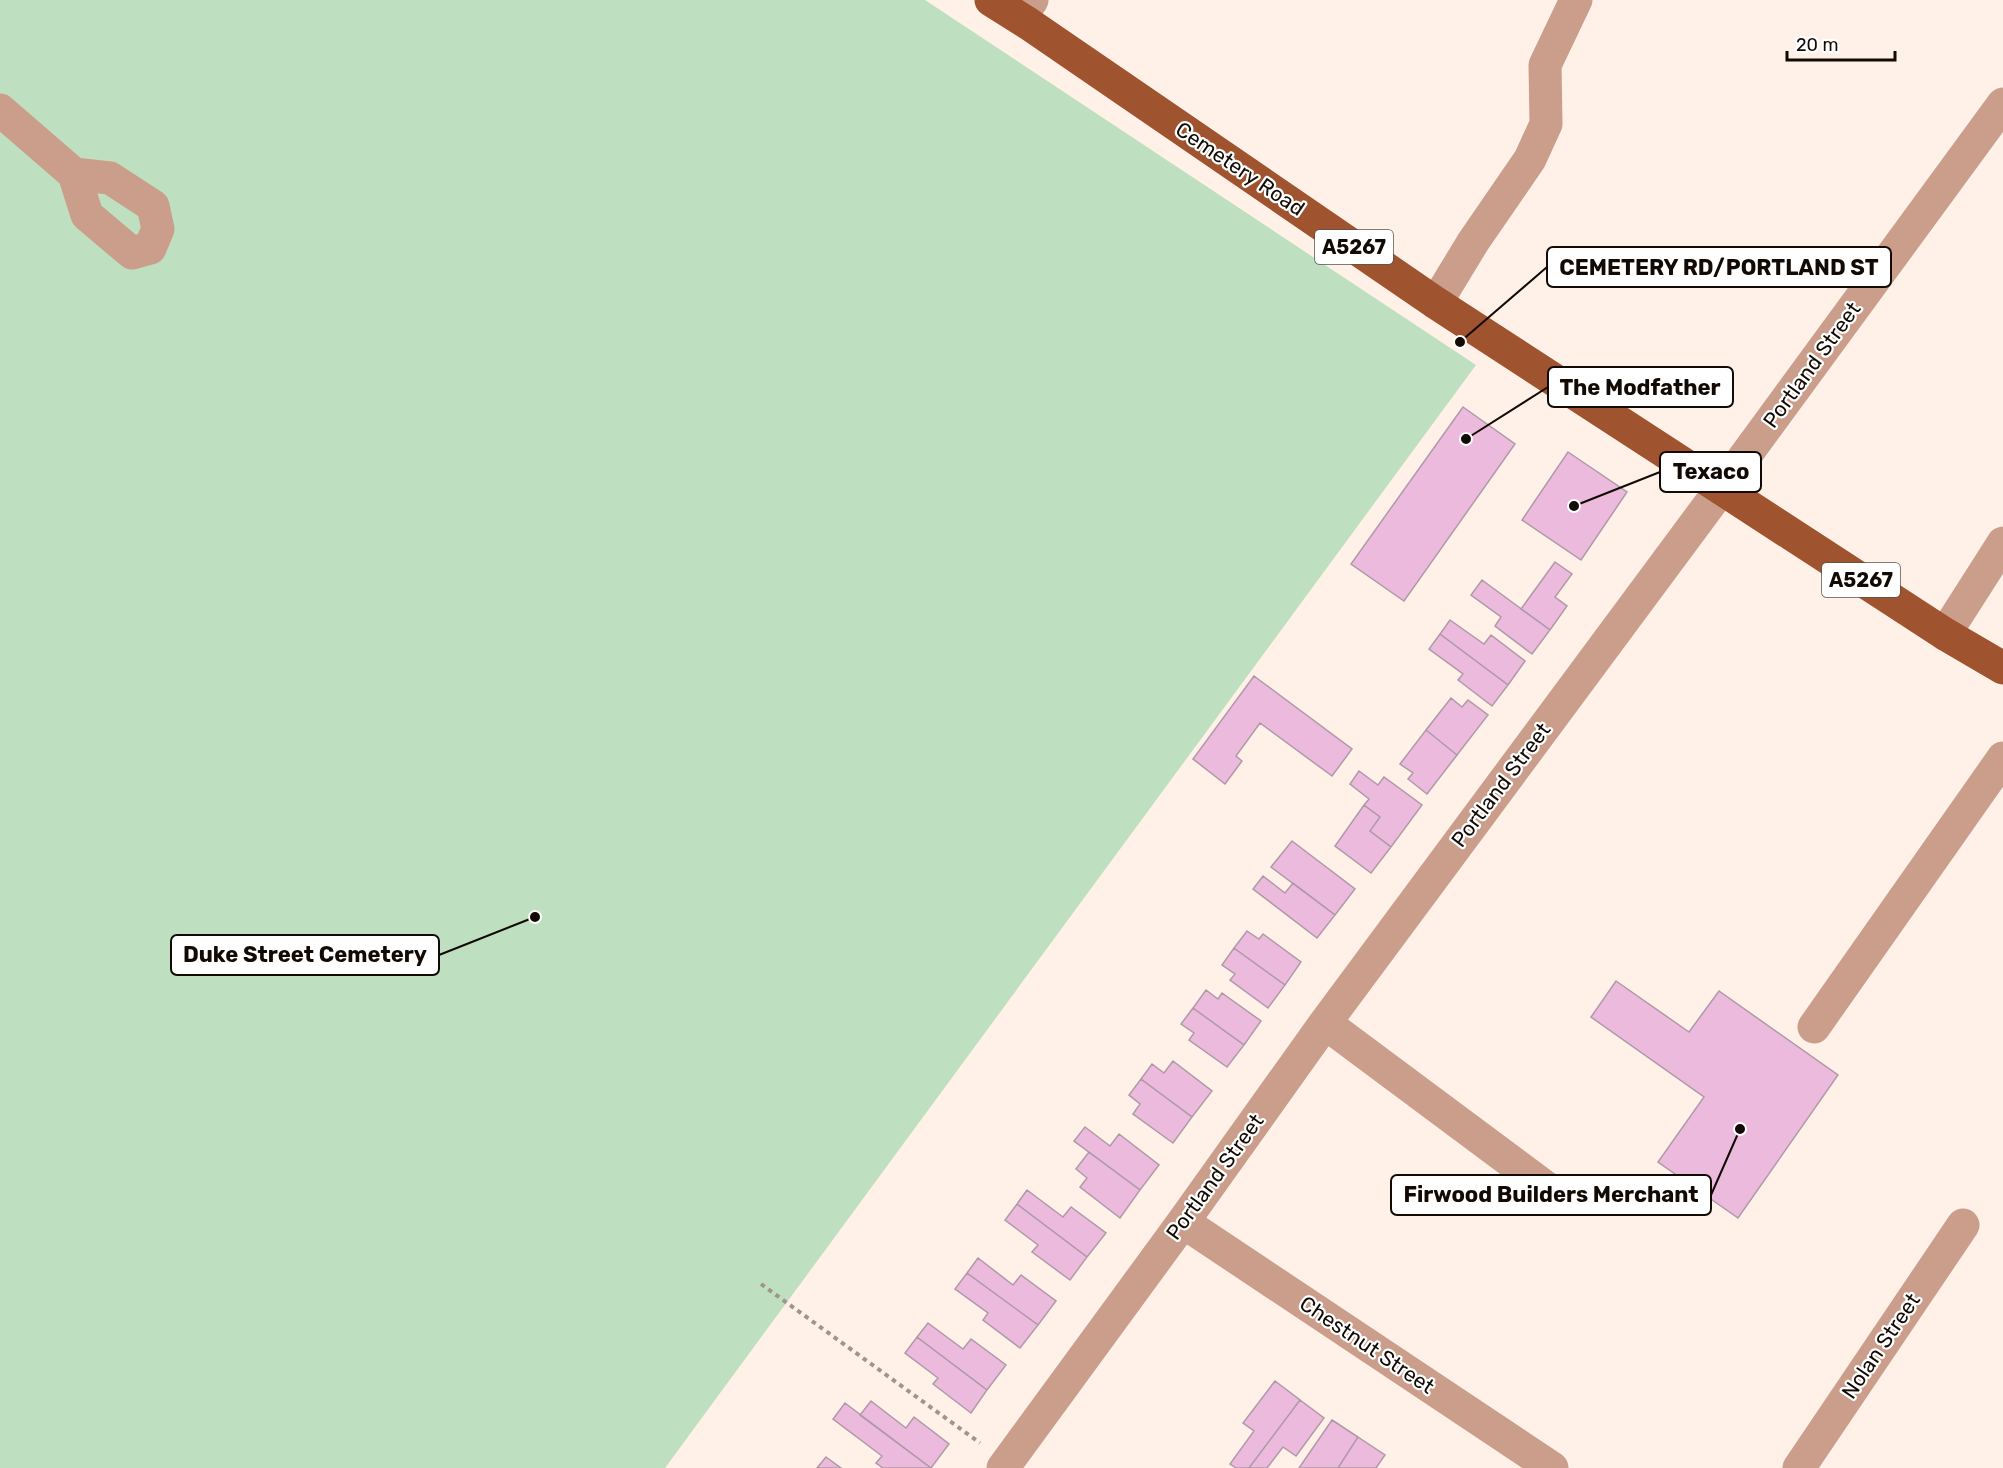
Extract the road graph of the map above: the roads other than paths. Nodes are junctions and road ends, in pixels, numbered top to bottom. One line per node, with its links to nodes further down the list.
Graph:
1 (992, 0): 3 (main road, Cemetery Road / A5267)
2 (1576, 0): 7 (street)
3 (1026, 9): 7 (main road, Cemetery Road / A5267)
4 (2003, 104): 8 (street, Portland Street)
5 (0, 110): 6 (street)
6 (74, 174)
7 (1436, 303): 8 (main road, Cemetery Road / A5267)
8 (1721, 489): 10 (main road, Cemetery Road / A5267); 13 (street, Portland Street)
9 (2003, 543): 10 (street)
10 (1945, 634): 11 (main road, Cemetery Road / A5267)
11 (2003, 668)
12 (2003, 758): 14 (street)
13 (1325, 1023): 15 (street); 16 (street, Portland Street)
14 (1814, 1027)
15 (1548, 1189)
16 (1183, 1222): 18 (street, Portland Street); 19 (street, Chestnut Street)
17 (1963, 1225): 20 (street, Nolan Street)
18 (1005, 1465)
19 (1552, 1468)
20 (1799, 1468)

